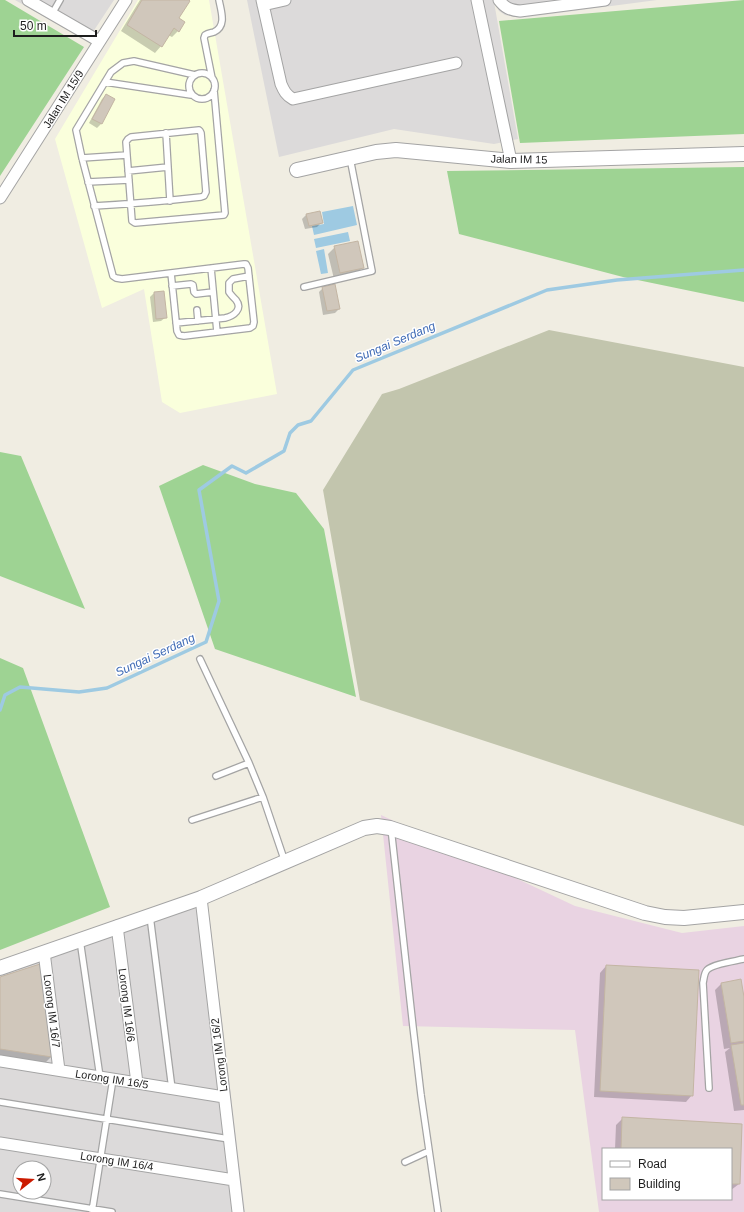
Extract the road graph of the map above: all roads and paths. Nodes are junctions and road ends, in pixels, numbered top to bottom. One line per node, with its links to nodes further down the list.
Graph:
1 (28, 0): 10 (street)
2 (60, 0): 10 (lane)
3 (126, 0): 11 (street, Jalan IM 15/9)
4 (219, 0): 14 (lane)
5 (285, 0): 9 (street)
6 (477, 0): 23 (street)
7 (498, 0): 8 (street)
8 (605, 0)
9 (263, 2): 12 (street)
10 (52, 14): 11 (street)
11 (99, 41): 29 (street, Jalan IM 15/9)
12 (456, 63)
13 (195, 75): 14 (lane); 15 (lane); 17 (lane)
14 (212, 78): 16 (lane)
15 (105, 82): 17 (lane); 21 (lane)
16 (214, 90): 17 (lane); 31 (lane)
17 (191, 94)
18 (166, 133): 20 (lane); 24 (lane); 30 (lane)
19 (744, 154): 23 (street, Jalan IM 15)
20 (127, 155): 21 (lane); 26 (lane)
21 (82, 158): 28 (lane)
22 (350, 158): 23 (street, Jalan IM 15); 25 (street, Jalan IM 15); 37 (lane)
23 (511, 161)
24 (168, 167): 26 (lane); 30 (lane)
25 (297, 170)
26 (128, 171): 27 (lane)
27 (129, 180): 28 (lane); 31 (lane)
28 (88, 182): 32 (lane)
29 (0, 198)
30 (170, 201): 31 (lane)
31 (130, 204): 32 (lane)
32 (94, 206): 34 (lane)
33 (211, 268): 34 (lane); 35 (lane); 38 (lane)
34 (171, 273): 36 (lane)
35 (249, 276): 40 (lane); 43 (lane)
36 (172, 286): 38 (lane); 42 (lane)
37 (304, 288)
38 (213, 292): 40 (lane)
39 (197, 310): 41 (lane)
40 (216, 319): 41 (lane); 43 (lane)
41 (198, 321): 42 (lane)
42 (176, 323): 43 (lane)
43 (217, 332)
44 (200, 659): 45 (lane)
45 (249, 764): 46 (lane); 47 (lane)
46 (216, 776)
47 (263, 797): 48 (lane); 50 (lane)
48 (192, 820)
49 (390, 828): 50 (street); 52 (street); 71 (lane)
50 (285, 862): 51 (street)
51 (201, 898): 53 (street); 66 (street, Lorong IM 16/2)
52 (744, 912)
53 (150, 915): 54 (street); 65 (lane)
54 (117, 926): 55 (street); 63 (street, Lorong IM 16/6)
55 (80, 940): 56 (street); 61 (lane)
56 (44, 952): 58 (street); 60 (street, Lorong IM 16/7)
57 (744, 958): 64 (lane)
58 (0, 968)
59 (0, 1061): 60 (street, Lorong IM 16/5)
60 (59, 1070): 61 (street, Lorong IM 16/5)
61 (100, 1077): 62 (street, Lorong IM 16/5)
62 (113, 1079): 63 (street, Lorong IM 16/5); 68 (lane)
63 (137, 1083): 65 (street, Lorong IM 16/5)
64 (709, 1088)
65 (172, 1089): 66 (street, Lorong IM 16/5)
66 (224, 1097): 69 (street, Lorong IM 16/2)
67 (0, 1102): 68 (lane)
68 (106, 1119): 69 (lane); 72 (lane)
69 (229, 1139): 74 (street, Lorong IM 16/2)
70 (0, 1143): 72 (street, Lorong IM 16/4)
71 (429, 1151): 73 (lane); 79 (lane)
72 (100, 1159): 74 (street, Lorong IM 16/4); 76 (lane)
73 (405, 1162)
74 (234, 1180): 78 (street, Lorong IM 16/2)
75 (0, 1194): 76 (lane)
76 (92, 1210): 77 (lane)
77 (112, 1212)
78 (238, 1212)
79 (438, 1212)

